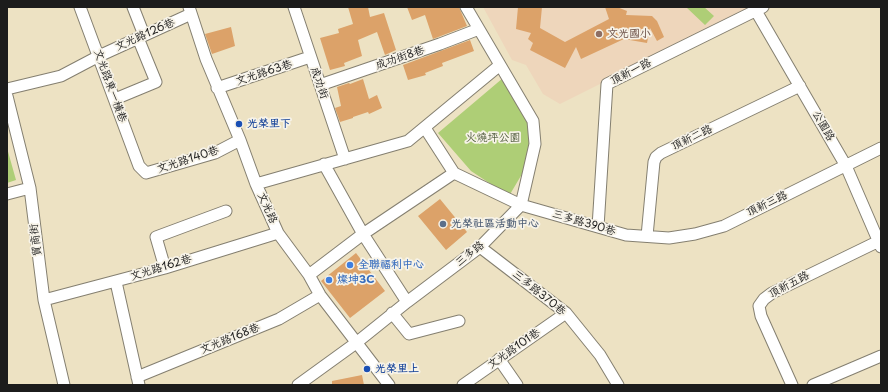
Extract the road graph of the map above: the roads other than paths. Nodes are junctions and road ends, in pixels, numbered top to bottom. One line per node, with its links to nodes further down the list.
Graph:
1 (80, 7): 9 (street, 文光路東一橫巷)
2 (133, 7): 8 (street)
3 (294, 7): 10 (street, 成功街)
4 (466, 7): 7 (street)
5 (760, 9): 13 (street, 公園路); 31 (street, 頂新一路)
6 (190, 11): 8 (street, 文光路126巷); 14 (street, 文光路)
7 (479, 29): 11 (street); 12 (street, 成功街8巷)
8 (141, 36): 9 (street, 文光路126巷); 17 (street)
9 (99, 56): 15 (street); 17 (street, 文光路東一橫巷)
10 (310, 57): 12 (street, 成功街); 14 (street, 文光路63巷)
11 (500, 65): 18 (street); 29 (street)
12 (320, 85): 21 (street, 成功街)
13 (800, 86): 24 (street, 公園路); 34 (street, 頂新二路)
14 (217, 88): 19 (street, 文光路)
15 (7, 90)
16 (7, 96): 27 (street, 貿商街)
17 (115, 100): 23 (street, 文光路東一橫巷)
18 (425, 128): 21 (street); 25 (street)
19 (240, 140): 23 (street, 文光路140巷); 26 (street, 文光路)
20 (881, 148): 24 (street, 頂新三路)
21 (345, 159): 22 (street)
22 (324, 164): 26 (street); 33 (street)
23 (139, 166)
24 (846, 166): 34 (street, 頂新三路); 35 (street, 公園路)
25 (454, 173): 29 (street, 三多路390巷); 33 (street)
26 (256, 184): 32 (street, 文光路)
27 (30, 188): 28 (street); 41 (street, 貿商街)
28 (7, 194)
29 (521, 205): 31 (street, 三多路390巷); 36 (street, 三多路)
30 (226, 211): 37 (street)
31 (598, 227): 34 (street, 三多路390巷)
32 (278, 233): 37 (street, 文光路162巷); 38 (street, 文光路)
33 (363, 234): 38 (street); 42 (street)
34 (647, 236)
35 (880, 244): 56 (street, 頂新五路)
36 (480, 247): 42 (street, 三多路); 44 (street, 三多路370巷)
37 (165, 268): 39 (street, 文光路162巷)
38 (309, 276): 40 (street, 文光路)
39 (116, 282): 41 (street, 文光路162巷); 49 (street)
40 (320, 295): 46 (street, 文光路); 49 (street, 文光路168巷)
41 (44, 300): 50 (street, 貿商街)
42 (407, 302): 43 (street, 三多路)
43 (392, 314): 45 (street); 46 (street, 三多路)
44 (566, 314): 48 (street, 文光路101巷); 55 (street, 三多路370巷)
45 (458, 321)
46 (356, 343): 51 (street, 三多路); 52 (street, 文光路)
47 (881, 356): 57 (street)
48 (499, 359): 53 (street, 文光路101巷); 54 (street)
49 (138, 381)
50 (64, 385)
51 (298, 385)
52 (389, 385)
53 (463, 385)
54 (517, 385)
55 (618, 385)
56 (792, 385)
57 (813, 385)

